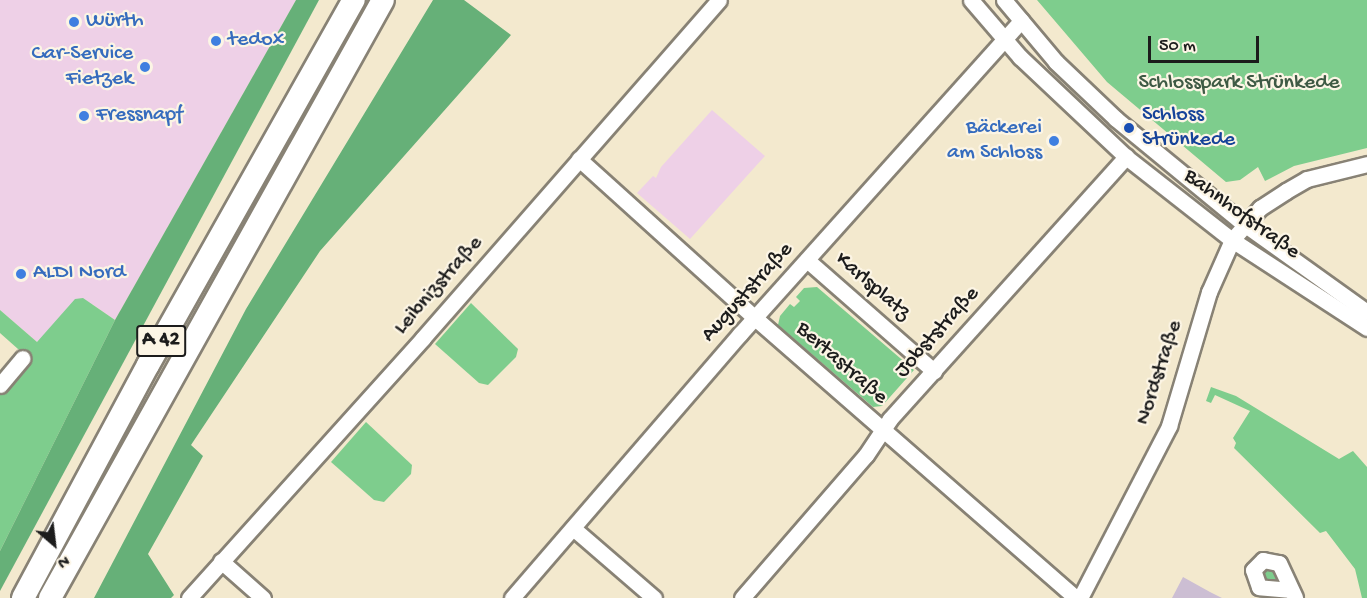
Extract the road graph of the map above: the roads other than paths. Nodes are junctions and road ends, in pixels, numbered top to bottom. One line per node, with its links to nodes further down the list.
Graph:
1 (354, 0): 23 (highway, A 42)
2 (382, 0): 24 (highway, A 42)
3 (719, 0): 9 (street, Leibnizstraße)
4 (971, 0): 7 (street, Bahnhofstraße)
5 (1004, 0): 6 (street, Bahnhofstraße)
6 (1021, 21): 7 (street, Auguststraße); 11 (street, Bahnhofstraße)
7 (1004, 39): 8 (street, Bahnhofstraße); 13 (street, Auguststraße)
8 (1126, 157): 12 (street, Bahnhofstraße); 18 (street, Jobststraße)
9 (579, 159): 15 (street, Bertastraße); 22 (street, Leibnizstraße)
10 (1367, 164): 11 (street, Nordstraße)
11 (1245, 224): 12 (street, Nordstraße); 14 (street, Bahnhofstraße)
12 (1232, 240): 16 (street, Bahnhofstraße); 30 (street, Nordstraße)
13 (807, 260): 15 (street, Auguststraße); 18 (street, Karlsplatz)
14 (1367, 312)
15 (755, 318): 20 (street, Bertastraße); 21 (street, Auguststraße)
16 (1367, 328)
17 (23, 358): 19 (street)
18 (934, 371): 20 (street, Jobststraße)
19 (0, 385)
20 (883, 430): 29 (street, Jobststraße); 30 (street, Bertastraße)
21 (573, 528): 27 (street, Auguststraße); 28 (street)
22 (221, 561): 25 (street, Leibnizstraße); 26 (street)
23 (23, 598)
24 (50, 598)
25 (189, 598)
26 (263, 598)
27 (512, 598)
28 (654, 598)
29 (742, 598)
30 (1078, 598)

